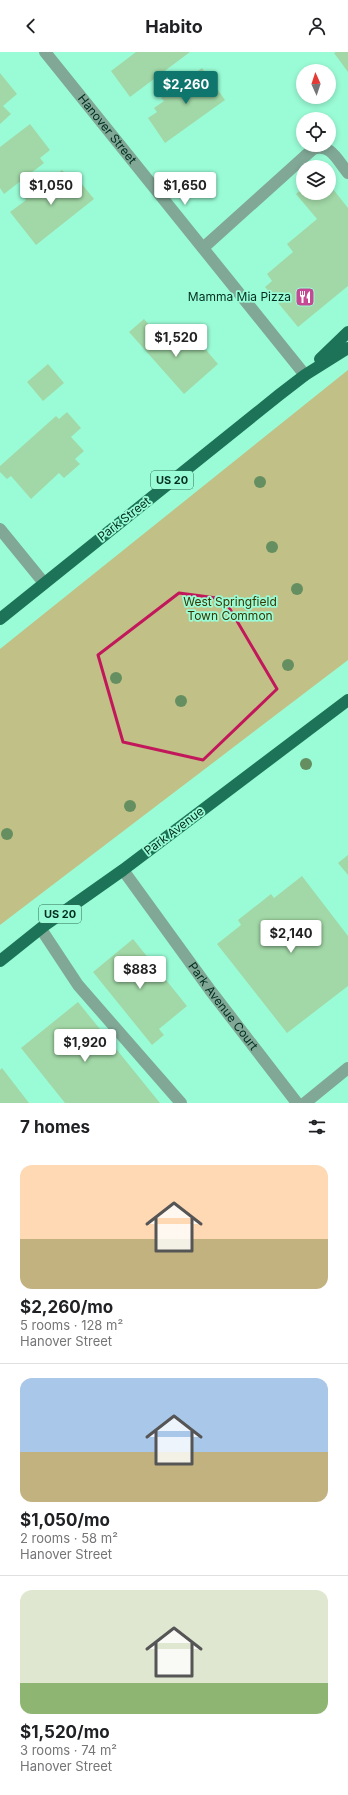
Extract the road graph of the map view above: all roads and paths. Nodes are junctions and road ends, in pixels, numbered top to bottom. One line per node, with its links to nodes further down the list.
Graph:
1 (45, 52): 3 (street, Hanover Street)
2 (348, 173): 3 (street)
3 (203, 248): 6 (street, Hanover Street)
4 (348, 332): 6 (main road, Park Street)
5 (348, 348): 6 (main road, Park Street / US 20)
6 (305, 375): 8 (main road, Park Street / US 20)
7 (0, 529): 8 (street)
8 (44, 583): 9 (main road, Park Street / US 20)
9 (0, 619)
10 (348, 700): 11 (main road, Park Avenue / US 20)
11 (123, 870): 12 (main road, Park Avenue / US 20); 16 (street, Park Avenue Court)
12 (41, 929): 13 (main road, Park Avenue / US 20); 15 (street)
13 (0, 961)
14 (348, 1068): 17 (street)
15 (181, 1103)
16 (297, 1103)
17 (305, 1103)

